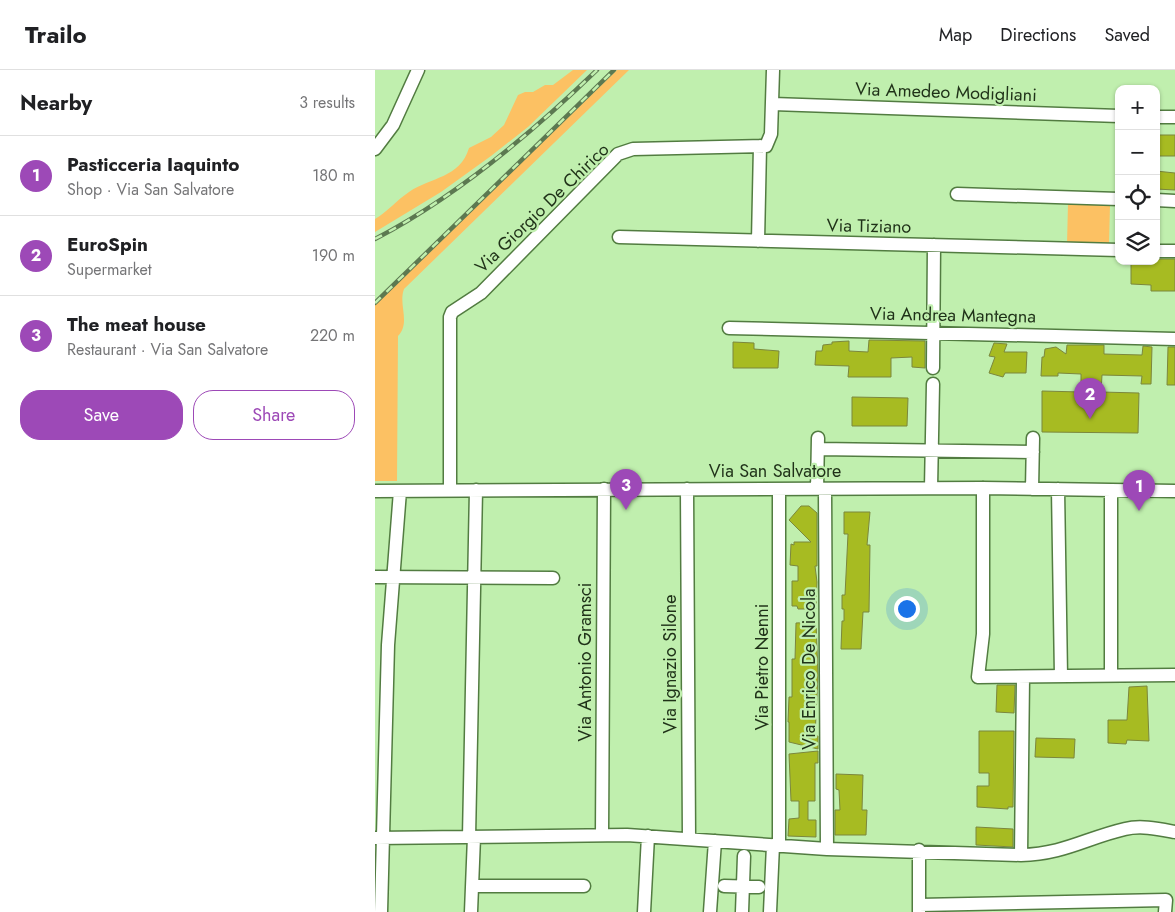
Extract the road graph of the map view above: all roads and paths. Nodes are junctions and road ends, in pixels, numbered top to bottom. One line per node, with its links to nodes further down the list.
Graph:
1 (418, 70): 8 (street)
2 (773, 70): 3 (street)
3 (773, 104): 4 (street, Via Amedeo Modigliani); 7 (street)
4 (1115, 116)
5 (1160, 117): 6 (street)
6 (1175, 117)
7 (760, 146): 14 (street); 35 (street, Via Giorgio De Chirico)
8 (375, 149)
9 (957, 194): 10 (street)
10 (1115, 199)
11 (1160, 200): 12 (street)
12 (1175, 201)
13 (619, 237): 14 (street, Via Tiziano)
14 (758, 241): 15 (street, Via Tiziano)
15 (934, 245): 16 (street, Via Tiziano); 20 (street)
16 (1115, 250)
17 (1160, 251): 18 (street)
18 (1175, 251)
19 (729, 328): 20 (street, Via Andrea Mantegna)
20 (934, 332): 21 (street, Via Andrea Mantegna); 22 (street)
21 (1175, 339)
22 (933, 368)
23 (933, 384): 25 (street)
24 (1033, 438): 26 (street)
25 (931, 450): 26 (street); 27 (street, Via Enrico De Nicola); 28 (street)
26 (1033, 452): 33 (street)
27 (821, 488): 28 (street, Via San Salvatore); 32 (street, Via San Salvatore); 57 (street, Via Enrico De Nicola)
28 (931, 488): 29 (street, Via San Salvatore)
29 (983, 488): 33 (street, Via San Salvatore); 48 (street)
30 (604, 489): 31 (street, Via San Salvatore); 36 (street, Via San Salvatore); 50 (street, Via Antonio Gramsci)
31 (687, 489): 32 (street, Via San Salvatore); 54 (street, Via Ignazio Silone)
32 (779, 489): 56 (street, Via Pietro Nenni)
33 (1032, 489): 34 (street, Via San Salvatore)
34 (1058, 489): 37 (street, Via San Salvatore); 46 (street)
35 (450, 490): 36 (street, Via San Salvatore); 40 (street, Via San Salvatore)
36 (476, 490): 43 (street)
37 (1111, 490): 38 (street, Via San Salvatore); 47 (street)
38 (1175, 490)
39 (375, 491): 40 (street, Via San Salvatore)
40 (400, 491): 42 (street)
41 (375, 577): 42 (street)
42 (393, 577): 43 (street); 53 (street)
43 (473, 577): 44 (street); 52 (street)
44 (553, 578)
45 (1175, 675): 47 (street)
46 (1061, 676): 47 (street); 48 (street)
47 (1111, 676)
48 (1023, 677): 59 (street)
49 (1175, 832): 59 (street)
50 (602, 835): 51 (street); 52 (street)
51 (648, 836): 54 (street); 69 (street)
52 (471, 837): 53 (street); 61 (street)
53 (379, 838): 67 (street)
54 (689, 839): 55 (street)
55 (715, 841): 56 (street); 70 (street)
56 (776, 845): 57 (street); 72 (street, Via Pietro Nenni)
57 (827, 849): 58 (street)
58 (919, 850): 59 (street); 66 (street)
59 (1021, 855)
60 (744, 856): 64 (street)
61 (472, 886): 62 (street); 68 (street)
62 (584, 886)
63 (724, 886): 64 (street)
64 (743, 886): 65 (street); 71 (street)
65 (759, 887)
66 (919, 908): 73 (street)
67 (381, 912)
68 (471, 912)
69 (644, 912)
70 (710, 912)
71 (742, 912)
72 (770, 912)
73 (1165, 912)

